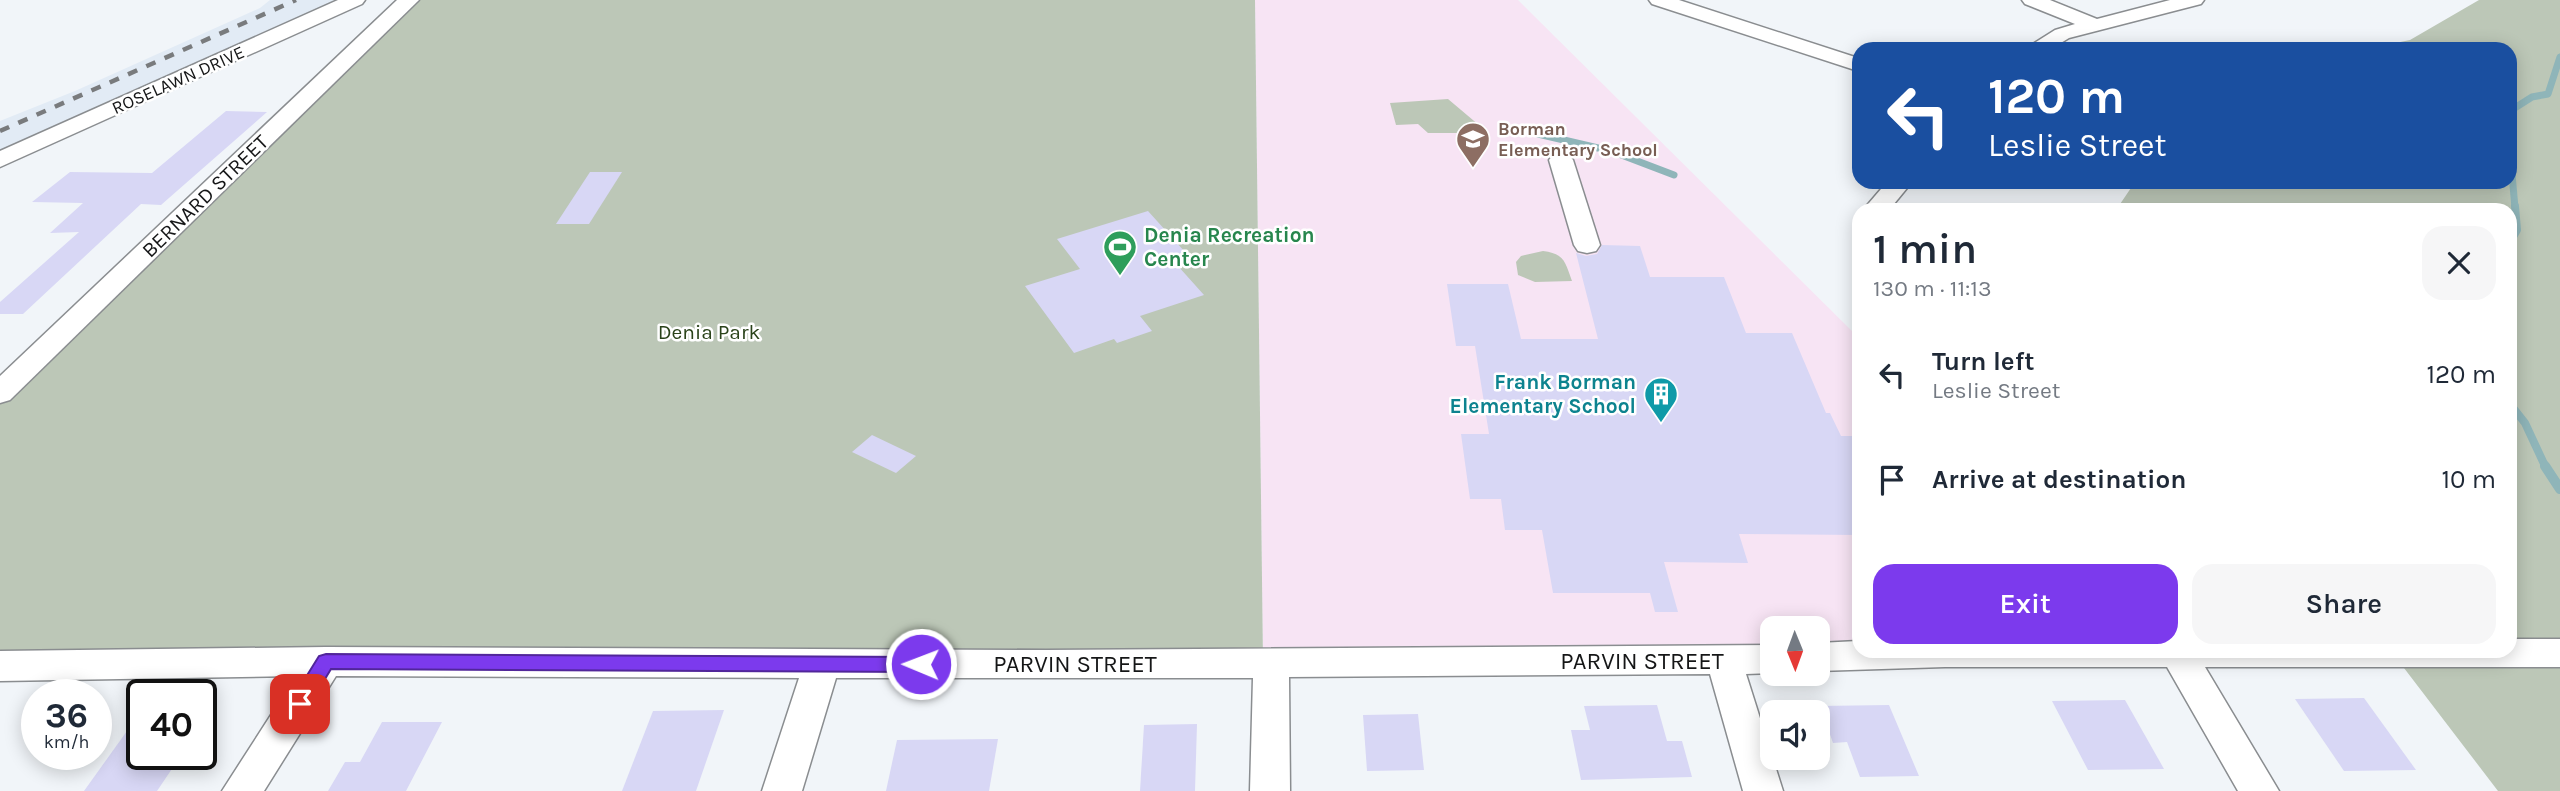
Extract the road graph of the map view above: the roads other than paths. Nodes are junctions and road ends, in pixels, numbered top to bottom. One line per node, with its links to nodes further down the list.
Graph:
1 (355, 0): 9 (street, ROSELAWN DRIVE)
2 (409, 0): 14 (street, BERNARD STREET)
3 (1659, 0): 8 (street)
4 (2032, 0): 6 (street)
5 (2194, 0): 6 (street)
6 (2095, 25): 7 (street)
7 (2049, 42)
8 (1852, 63)
9 (0, 160)
10 (1561, 160): 13 (street)
11 (1894, 189): 12 (street)
12 (1882, 203)
13 (1587, 245)
14 (0, 393)
15 (2517, 653): 16 (street)
16 (2560, 653)
17 (1852, 656): 18 (street)
18 (1830, 657)
19 (2180, 658): 30 (street)
20 (1760, 660): 21 (street, PARVIN STREET)
21 (1724, 661): 23 (street, PARVIN STREET); 29 (street)
22 (326, 662): 24 (street, PARVIN STREET); 25 (street, PARVIN STREET); 26 (street)
23 (1271, 662): 24 (street, PARVIN STREET); 28 (street)
24 (822, 664): 27 (street)
25 (0, 666)
26 (242, 791)
27 (782, 791)
28 (1270, 791)
29 (1763, 791)
30 (2259, 791)

